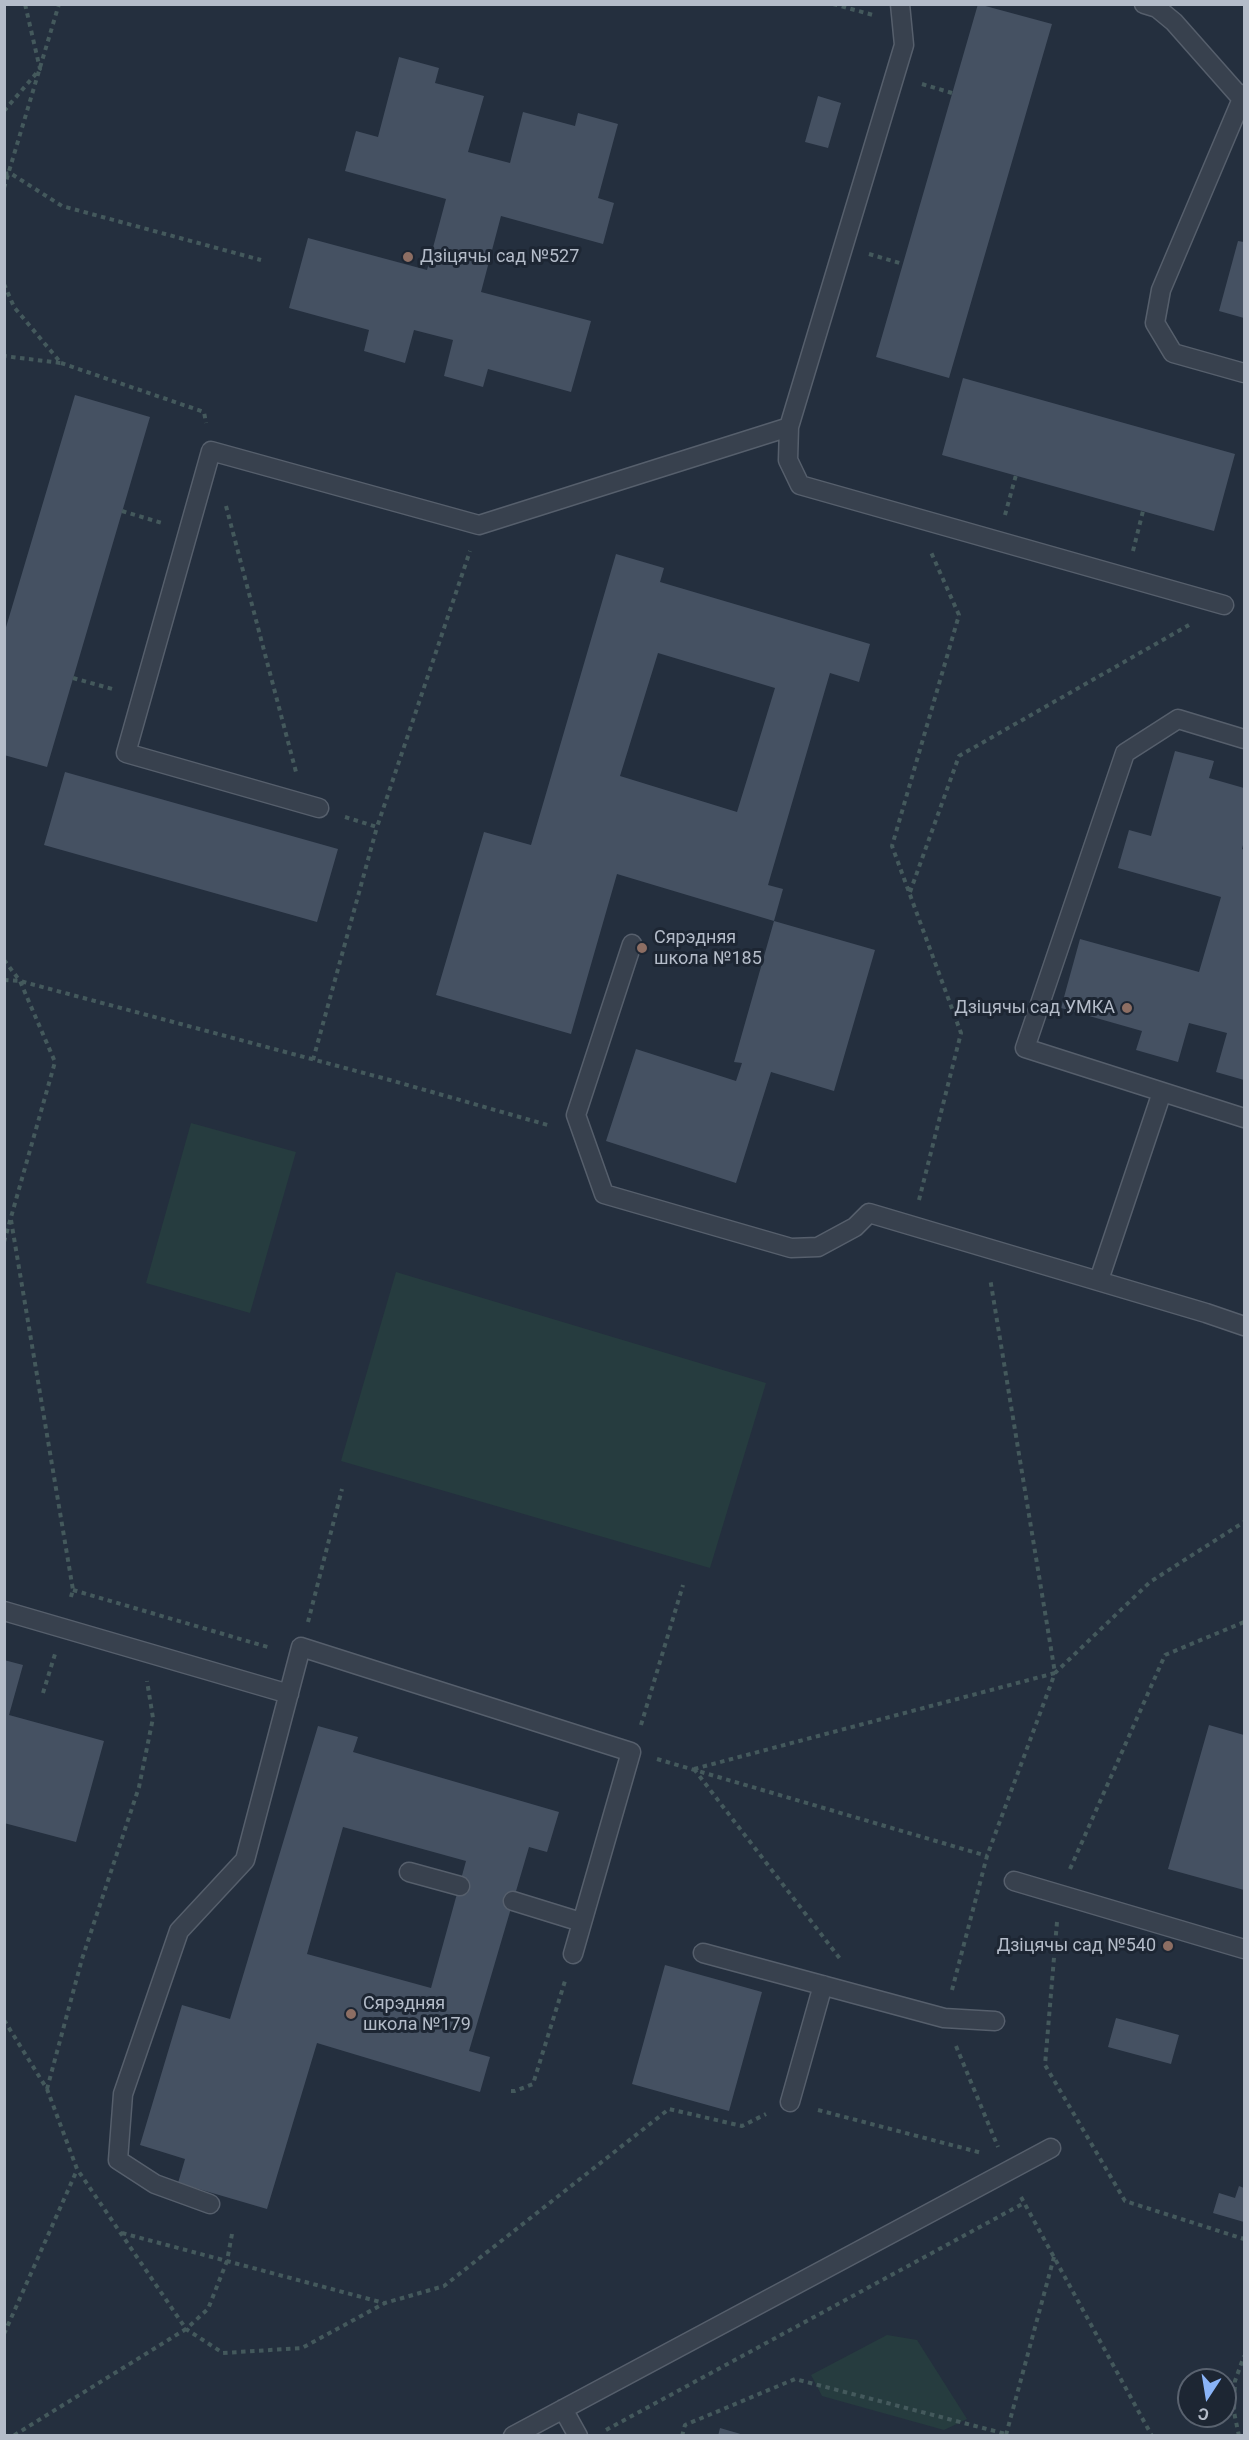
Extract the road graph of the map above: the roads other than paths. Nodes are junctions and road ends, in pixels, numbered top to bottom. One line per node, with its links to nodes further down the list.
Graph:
1 (1144, 4): 3 (lane)
2 (901, 13): 5 (lane)
3 (1243, 96): 4 (lane)
4 (1245, 373)
5 (789, 427): 6 (lane); 8 (lane)
6 (1224, 605)
7 (1245, 739): 10 (lane)
8 (312, 806)
9 (632, 944): 12 (lane)
10 (1162, 1092): 11 (lane); 12 (lane)
11 (1245, 1118)
12 (1099, 1280): 13 (lane)
13 (1245, 1326)
14 (4, 1611): 15 (lane)
15 (288, 1695): 20 (lane); 28 (lane)
16 (409, 1872): 18 (lane)
17 (1014, 1881): 21 (lane)
18 (459, 1886)
19 (513, 1901): 20 (lane)
20 (581, 1922): 23 (lane)
21 (1245, 1948)
22 (703, 1953): 24 (lane)
23 (573, 1954)
24 (823, 1985): 25 (lane); 26 (lane)
25 (995, 2021)
26 (790, 2102)
27 (1051, 2148): 29 (lane)
28 (210, 2204)
29 (563, 2409): 30 (lane); 31 (lane)
30 (513, 2436)
31 (578, 2436)

